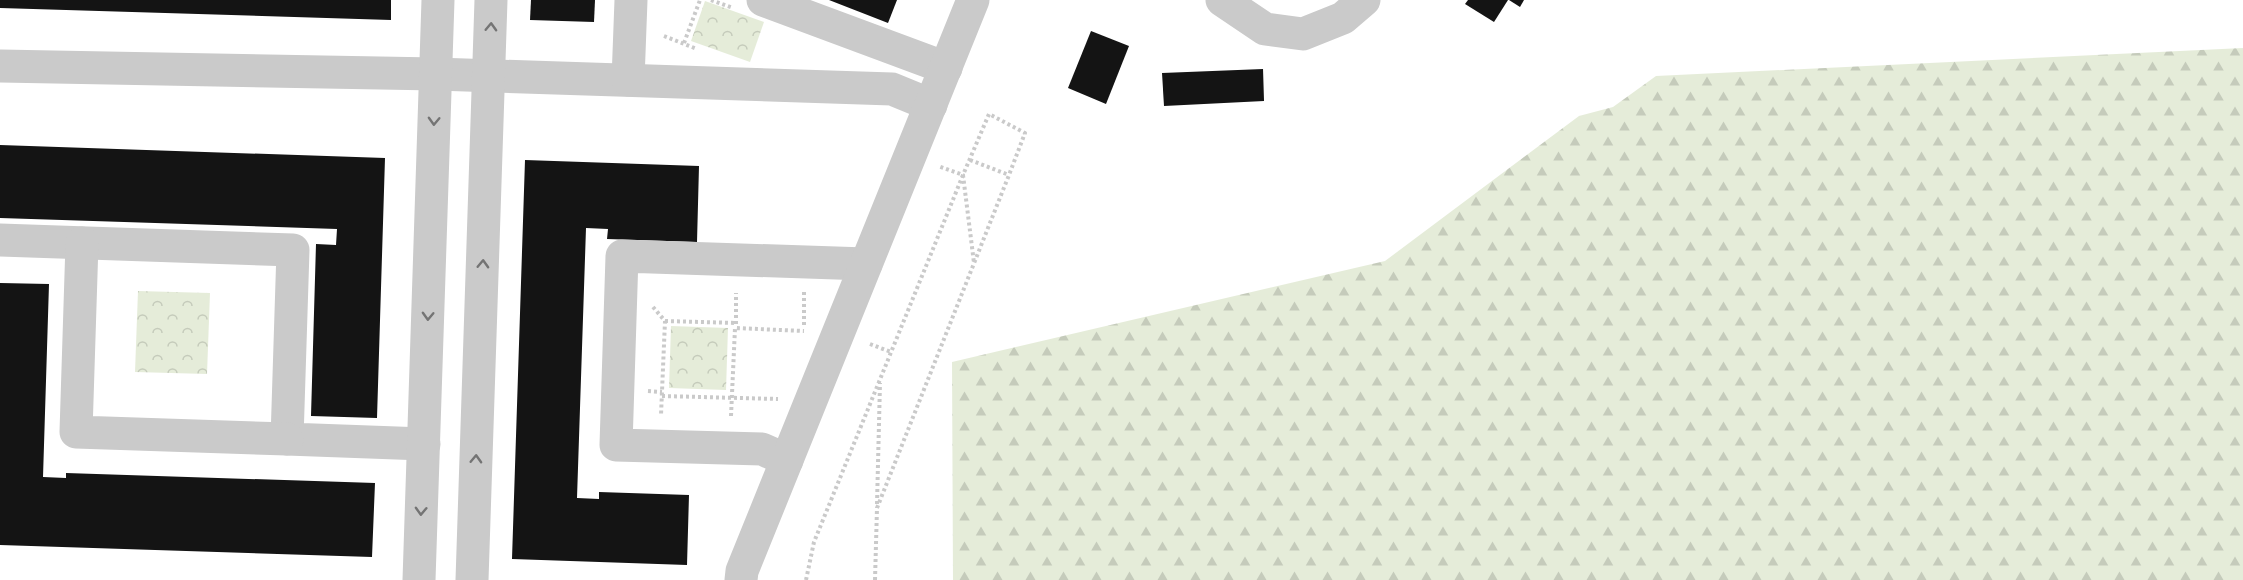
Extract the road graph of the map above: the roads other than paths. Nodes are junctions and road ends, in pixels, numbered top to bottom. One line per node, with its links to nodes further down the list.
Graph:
1 (438, 0): 10 (street)
2 (491, 0): 11 (street, one-way to 2)
3 (631, 0): 12 (street)
4 (763, 0): 9 (street)
5 (974, 0): 9 (street)
6 (1222, 0): 7 (street)
7 (1364, 0)
8 (0, 66): 10 (street)
9 (946, 68): 13 (street)
10 (436, 74): 11 (street); 18 (street, one-way to 18)
11 (489, 76): 12 (street); 21 (street, one-way to 11)
12 (628, 80): 13 (street)
13 (931, 105): 16 (street)
14 (0, 240): 15 (street)
15 (82, 243): 17 (street); 17 (street)
16 (866, 264): 19 (street); 19 (street)
17 (287, 439): 18 (street)
18 (424, 444): 20 (street, one-way to 20)
19 (787, 460): 22 (street)
20 (419, 580)
21 (472, 580)
22 (741, 580)

